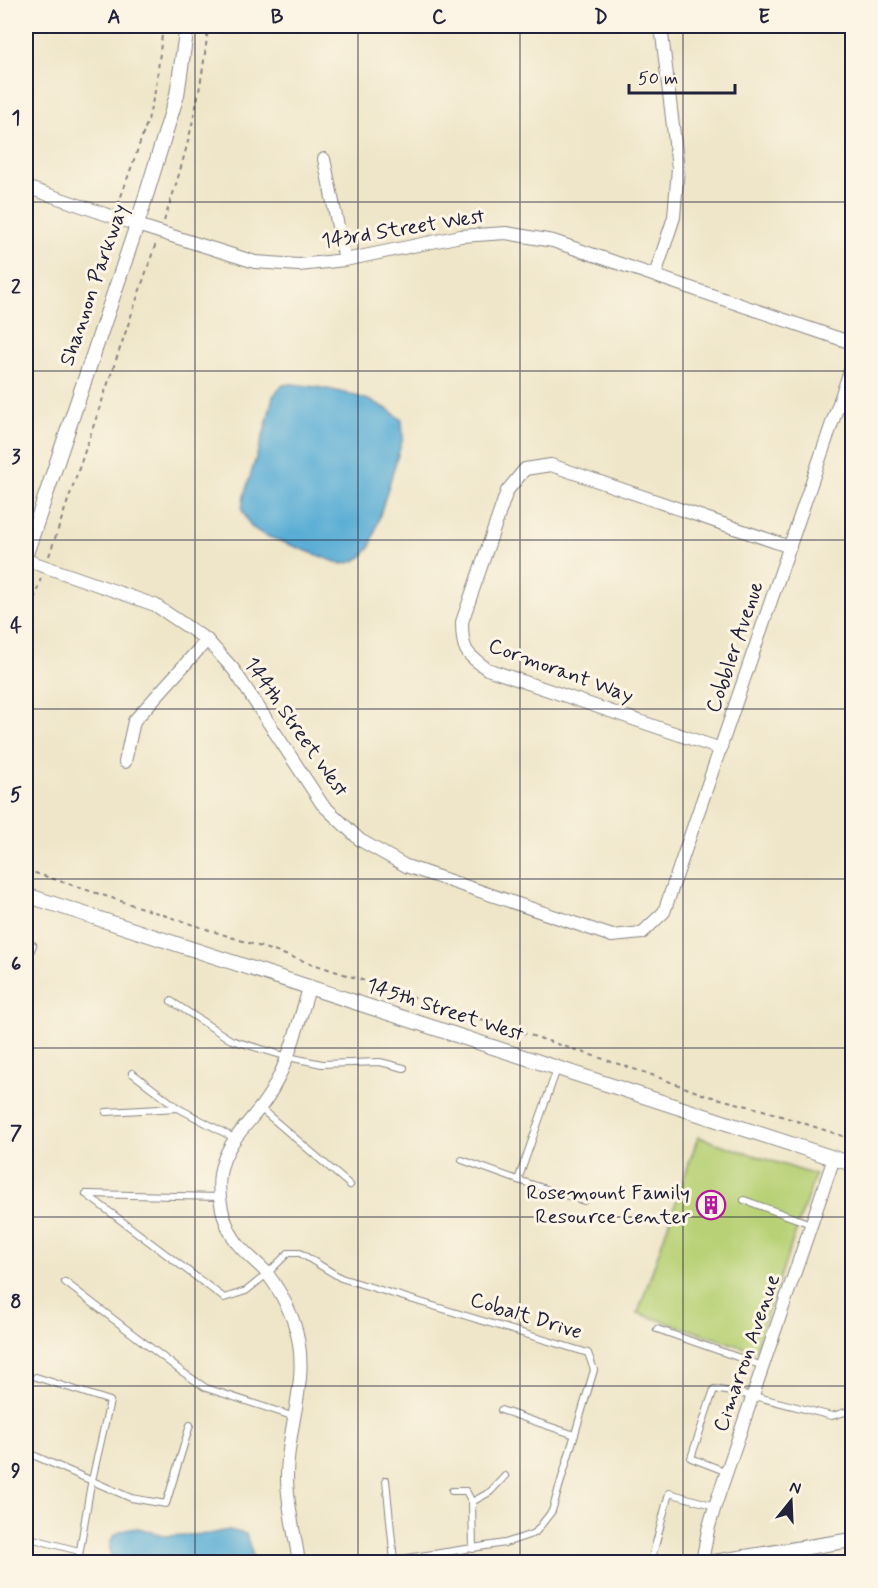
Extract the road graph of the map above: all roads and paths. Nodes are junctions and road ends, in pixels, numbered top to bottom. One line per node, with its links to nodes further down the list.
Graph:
1 (163, 26): 7 (path)
2 (187, 26): 8 (street, Shannon Parkway)
3 (208, 26): 9 (path)
4 (661, 26): 11 (street)
5 (324, 159): 10 (street)
6 (26, 187): 7 (street, 143rd Street West)
7 (113, 217): 8 (street, 143rd Street West)
8 (137, 225): 9 (street, 143rd Street West); 15 (street, Shannon Parkway)
9 (160, 232): 10 (street, 143rd Street West); 17 (path)
10 (345, 260): 11 (street, 143rd Street West)
11 (655, 275): 12 (street, 143rd Street West)
12 (852, 343)
13 (852, 365): 14 (street, Cobbler Avenue)
14 (790, 547): 20 (street, Cobbler Avenue); 20 (street, Cormorant Way)
15 (26, 554)
16 (26, 560): 17 (street, 144th Street West)
17 (45, 567): 18 (path); 19 (street, 144th Street West)
18 (26, 625)
19 (207, 640): 21 (street); 24 (street, 144th Street West)
20 (721, 749): 24 (street, Cobbler Avenue)
21 (125, 762)
22 (26, 870): 37 (path)
23 (26, 895): 27 (street, 145th Street West)
24 (642, 933)
25 (33, 945): 26 (lane)
26 (26, 963)
27 (309, 988): 29 (street); 31 (street, 145th Street West)
28 (171, 1001): 29 (lane)
29 (288, 1057): 30 (lane); 34 (street)
30 (404, 1068)
31 (557, 1068): 38 (street, 145th Street West); 41 (lane)
32 (132, 1073): 33 (lane)
33 (178, 1108): 35 (lane); 36 (lane)
34 (260, 1108): 36 (street); 42 (lane)
35 (106, 1112)
36 (234, 1138): 43 (street)
37 (852, 1139)
38 (834, 1158): 40 (street, 145th Street West); 46 (street, Cimarron Avenue)
39 (462, 1160): 41 (lane)
40 (852, 1164)
41 (518, 1180): 44 (lane)
42 (350, 1185)
43 (220, 1197): 47 (street); 47 (lane)
44 (584, 1200)
45 (744, 1200): 46 (lane)
46 (812, 1224): 50 (street, Cimarron Avenue)
47 (267, 1274): 55 (street); 57 (lane, Cobalt Drive)
48 (66, 1282): 55 (lane)
49 (657, 1329): 50 (lane)
50 (763, 1366): 52 (street, Cimarron Avenue)
51 (36, 1377): 62 (lane)
52 (754, 1396): 54 (lane); 59 (street, Cimarron Avenue); 59 (lane)
53 (501, 1410): 57 (lane)
54 (852, 1410)
55 (295, 1417): 72 (street)
56 (190, 1425): 62 (lane)
57 (575, 1435): 68 (lane, Cobalt Drive)
58 (26, 1452): 62 (lane)
59 (727, 1472): 65 (street, Cimarron Avenue)
60 (505, 1476): 64 (lane)
61 (386, 1480): 70 (lane)
62 (92, 1481): 69 (lane)
63 (452, 1491): 64 (lane)
64 (472, 1502): 68 (lane)
65 (715, 1506): 74 (lane); 75 (street, Cimarron Avenue)
66 (26, 1537): 69 (lane)
67 (852, 1540): 76 (street)
68 (473, 1548): 70 (lane, Cobalt Drive)
69 (79, 1551): 71 (lane)
70 (394, 1560): 73 (lane, Cobalt Drive)
71 (78, 1563)
72 (299, 1563)
73 (381, 1563)
74 (651, 1563)
75 (702, 1563)
76 (714, 1563)

